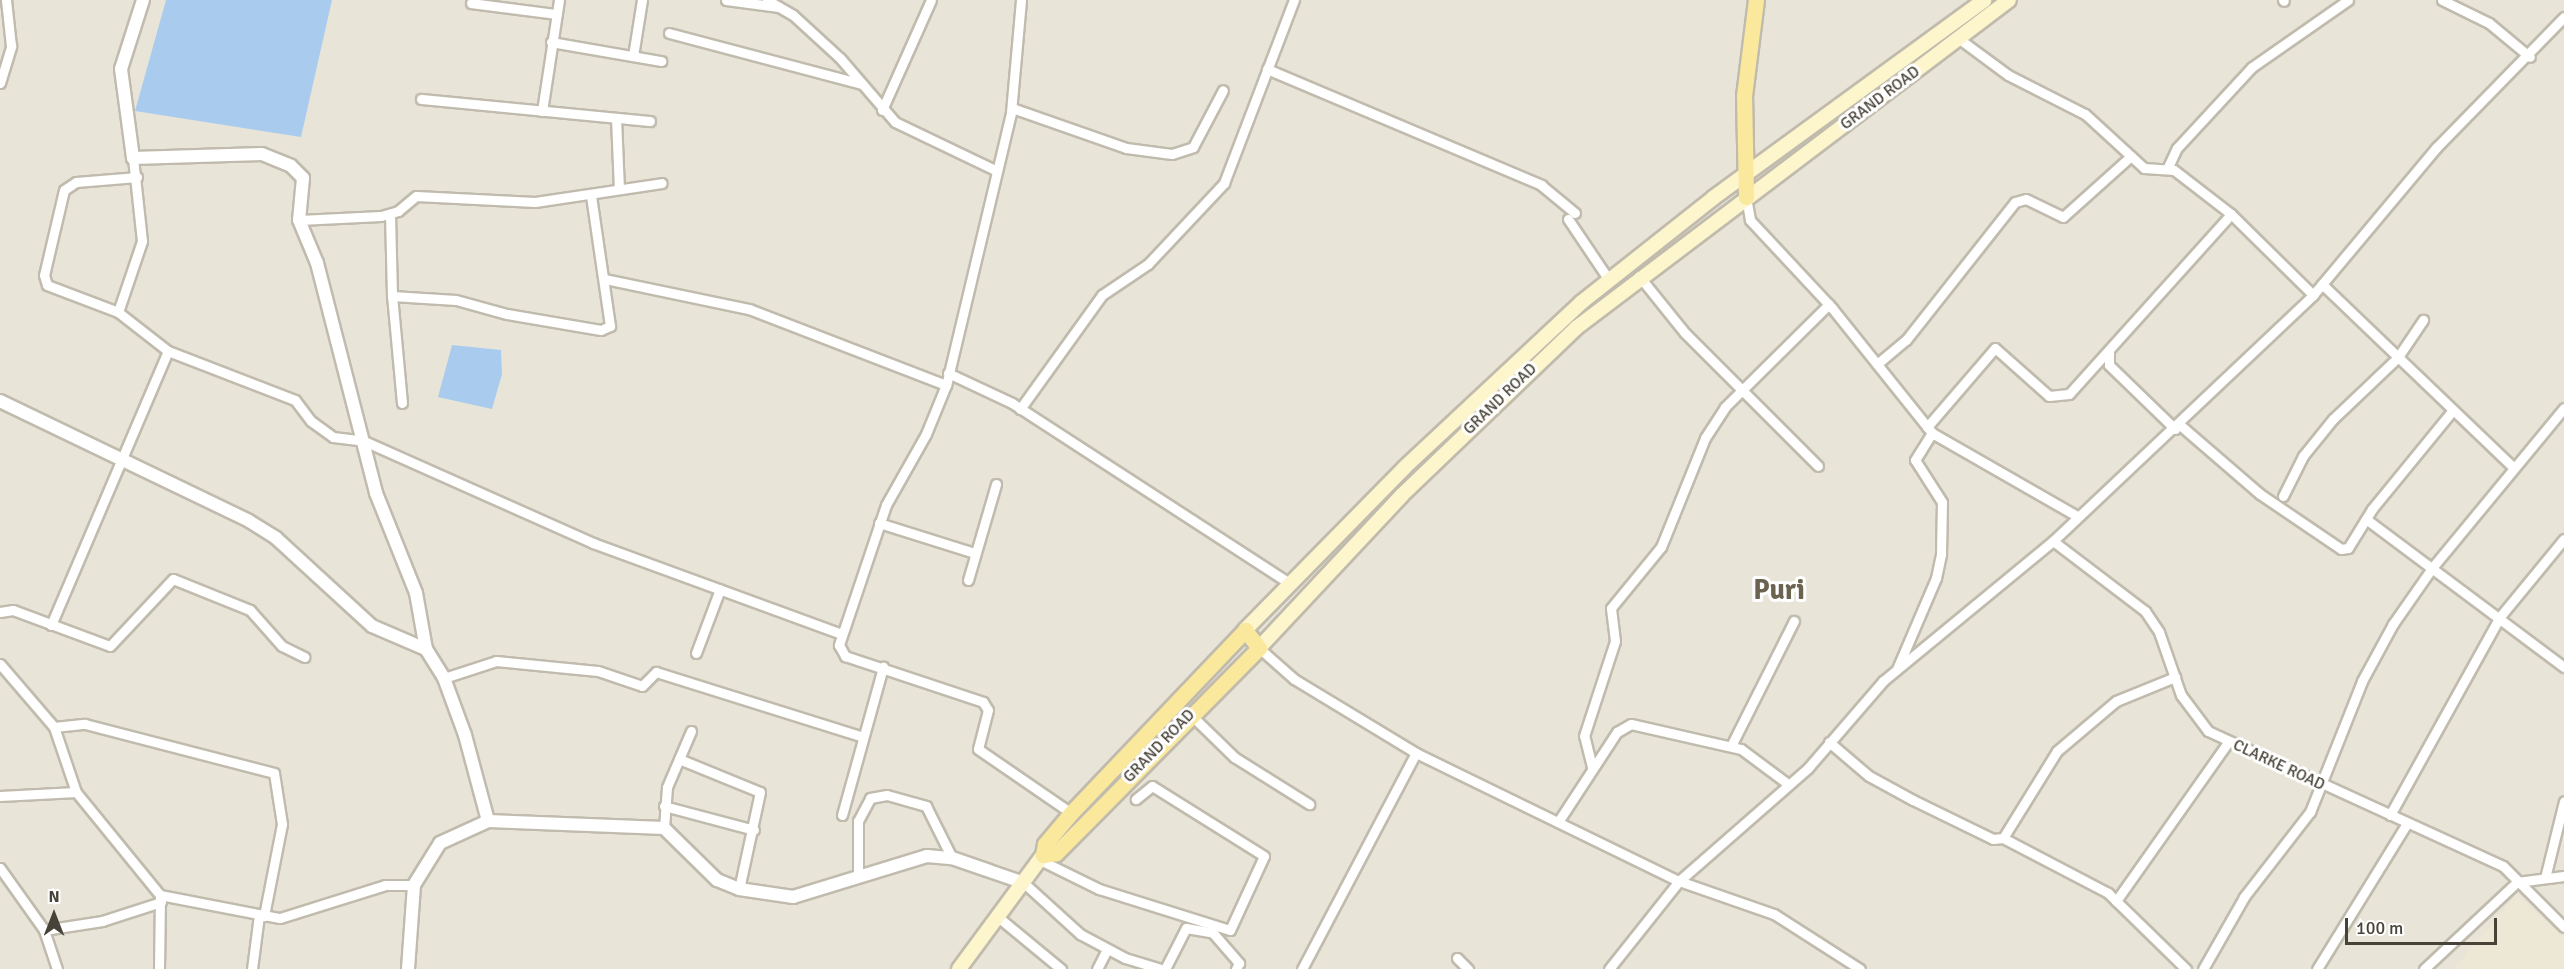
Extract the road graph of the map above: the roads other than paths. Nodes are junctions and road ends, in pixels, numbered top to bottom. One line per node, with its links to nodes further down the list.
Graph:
1 (6, 0): 19 (street)
2 (143, 0): 37 (street)
3 (559, 0): 17 (street)
4 (642, 0): 23 (street)
5 (726, 0): 16 (street)
6 (766, 0): 16 (street)
7 (931, 0): 32 (street)
8 (1021, 0): 31 (street)
9 (1294, 0): 26 (street)
10 (1756, 0): 40 (main road)
11 (1985, 0): 40 (main road, GRAND ROAD)
12 (2009, 0): 21 (main road, GRAND ROAD)
13 (2348, 0): 38 (street)
14 (2442, 0): 24 (street)
15 (471, 3): 17 (street)
16 (779, 7): 28 (street)
17 (556, 14): 22 (street)
18 (2564, 17): 24 (street)
19 (3, 26): 27 (street)
20 (669, 33): 28 (street)
21 (1958, 38): 36 (street); 45 (main road, GRAND ROAD)
22 (551, 42): 23 (street); 33 (street)
23 (633, 56): 25 (street)
24 (2530, 57): 52 (street)
25 (661, 61)
26 (1268, 69): 51 (street); 68 (street)
27 (0, 83)
28 (862, 84): 32 (street)
29 (1223, 90): 31 (street)
30 (421, 99): 33 (street)
31 (1012, 108): 39 (street)
32 (882, 110): 39 (street)
33 (542, 111): 34 (street)
34 (616, 118): 35 (street); 43 (street)
35 (650, 121)
36 (2131, 156): 38 (street); 61 (street)
37 (133, 158): 41 (street); 48 (street)
38 (2168, 166): 47 (street)
39 (995, 170): 62 (street)
40 (1747, 174): 45 (main road); 51 (main road, GRAND ROAD)
41 (137, 177): 56 (street); 56 (street)
42 (662, 183): 43 (street)
43 (619, 189): 44 (street)
44 (591, 195): 46 (street); 50 (street)
45 (1746, 197): 49 (main road, GRAND ROAD); 55 (street)
46 (390, 214): 48 (street); 54 (street)
47 (2231, 214): 53 (street); 59 (street)
48 (299, 220): 72 (street)
49 (1638, 276): 64 (street); 94 (main road, GRAND ROAD)
50 (605, 279): 54 (street); 63 (street)
51 (1609, 280): 86 (main road, GRAND ROAD)
52 (2322, 284): 53 (street); 60 (street)
53 (2313, 295): 70 (street)
54 (392, 296): 66 (street)
55 (1829, 304): 61 (street); 64 (street)
56 (118, 312): 58 (street)
57 (2423, 320): 60 (street)
58 (168, 351): 72 (street); 73 (street)
59 (2109, 352): 70 (street); 71 (street)
60 (2398, 357): 69 (street); 77 (street)
61 (1877, 364): 71 (street)
62 (948, 373): 63 (street); 68 (street)
63 (946, 385): 80 (street)
64 (1743, 387): 74 (street); 113 (street)
65 (0, 400): 73 (street)
66 (402, 403)
67 (2564, 408): 75 (street)
68 (1020, 409): 86 (street)
69 (2453, 410): 75 (street); 79 (street)
70 (2177, 427): 78 (street); 79 (street)
71 (1930, 430): 78 (street); 101 (street)
72 (364, 441): 87 (street); 95 (street)
73 (123, 457): 91 (street); 95 (street)
74 (1818, 466)
75 (2513, 467): 84 (street)
76 (996, 484): 83 (street)
77 (2283, 496)
78 (2077, 516): 82 (street)
79 (2366, 519): 84 (street)
80 (879, 523): 83 (street); 93 (street)
81 (2564, 539): 89 (street)
82 (2053, 541): 101 (street); 102 (street, CLARKE ROAD)
83 (975, 553): 85 (street)
84 (2432, 568): 89 (street); 115 (street)
85 (968, 579)
86 (1291, 584): 92 (main road, GRAND ROAD)
87 (720, 589): 93 (street); 96 (street)
88 (0, 612): 91 (street)
89 (2499, 618): 99 (street); 124 (street)
90 (1794, 621): 110 (street)
91 (51, 625): 97 (street)
92 (1245, 630): 94 (main road); 122 (main road, GRAND ROAD)
93 (841, 633): 100 (street)
94 (1259, 648): 104 (main road, GRAND ROAD); 111 (street)
95 (426, 649): 103 (street)
96 (696, 653)
97 (305, 657)
98 (0, 664): 105 (street)
99 (2563, 664)
100 (883, 667): 107 (street); 122 (street)
101 (1897, 669): 108 (street)
102 (2175, 677): 109 (street, CLARKE ROAD); 130 (street)
103 (444, 678): 107 (street); 125 (street)
104 (1190, 714): 120 (street); 132 (main road, GRAND ROAD)
105 (54, 727): 116 (street); 144 (street)
106 (691, 731): 112 (street)
107 (860, 736): 123 (street)
108 (1829, 742): 114 (street); 130 (street)
109 (2228, 742): 115 (street, CLARKE ROAD); 143 (street)
110 (1731, 746): 113 (street); 114 (street)
111 (1416, 753): 126 (street); 160 (street)
112 (680, 759): 121 (street); 129 (street)
113 (1592, 767): 126 (street)
114 (1788, 784): 137 (street)
115 (2323, 786): 124 (street, CLARKE ROAD); 165 (street)
116 (76, 792): 117 (street); 142 (street)
117 (0, 796)
118 (1136, 799): 132 (street)
119 (2564, 801): 136 (street)
120 (1309, 804)
121 (664, 806): 128 (street); 129 (street)
122 (1071, 813): 132 (main road, GRAND ROAD)
123 (842, 815)
124 (2390, 815): 127 (street, CLARKE ROAD)
125 (488, 821): 128 (street); 140 (street)
126 (1558, 822): 137 (street)
127 (2407, 823): 138 (street, CLARKE ROAD); 166 (street)
128 (664, 828): 141 (street)
129 (754, 830): 141 (street)
130 (2003, 838): 143 (street)
131 (952, 858): 134 (street); 134 (street); 139 (street)
132 (1042, 858): 139 (main road, GRAND ROAD)
133 (0, 867): 147 (street)
134 (858, 875): 141 (street)
135 (2564, 876): 136 (street)
136 (2545, 878): 138 (street)
137 (1679, 881): 162 (street); 163 (street)
138 (2517, 882): 146 (street, CLARKE ROAD); 167 (street)
139 (1024, 884): 145 (main road, GRAND ROAD); 148 (street)
140 (414, 885): 144 (street); 153 (street)
141 (739, 890)
142 (160, 898): 144 (street); 147 (street); 151 (street)
143 (2116, 901): 164 (street)
144 (262, 915): 152 (street)
145 (998, 917): 154 (main road, GRAND ROAD); 155 (street)
146 (2564, 927)
147 (44, 930): 150 (street)
148 (1107, 948): 156 (street); 157 (street)
149 (1457, 958): 161 (street)
150 (57, 969)
151 (159, 969)
152 (252, 969)
153 (408, 969)
154 (959, 969)
155 (1061, 969)
156 (1097, 969)
157 (1160, 969)
158 (1165, 969): 159 (street)
159 (1236, 969)
160 (1302, 969)
161 (1468, 969)
162 (1609, 969)
163 (1860, 969)
164 (2186, 969)
165 (2203, 969)
166 (2317, 969)
167 (2424, 969)

